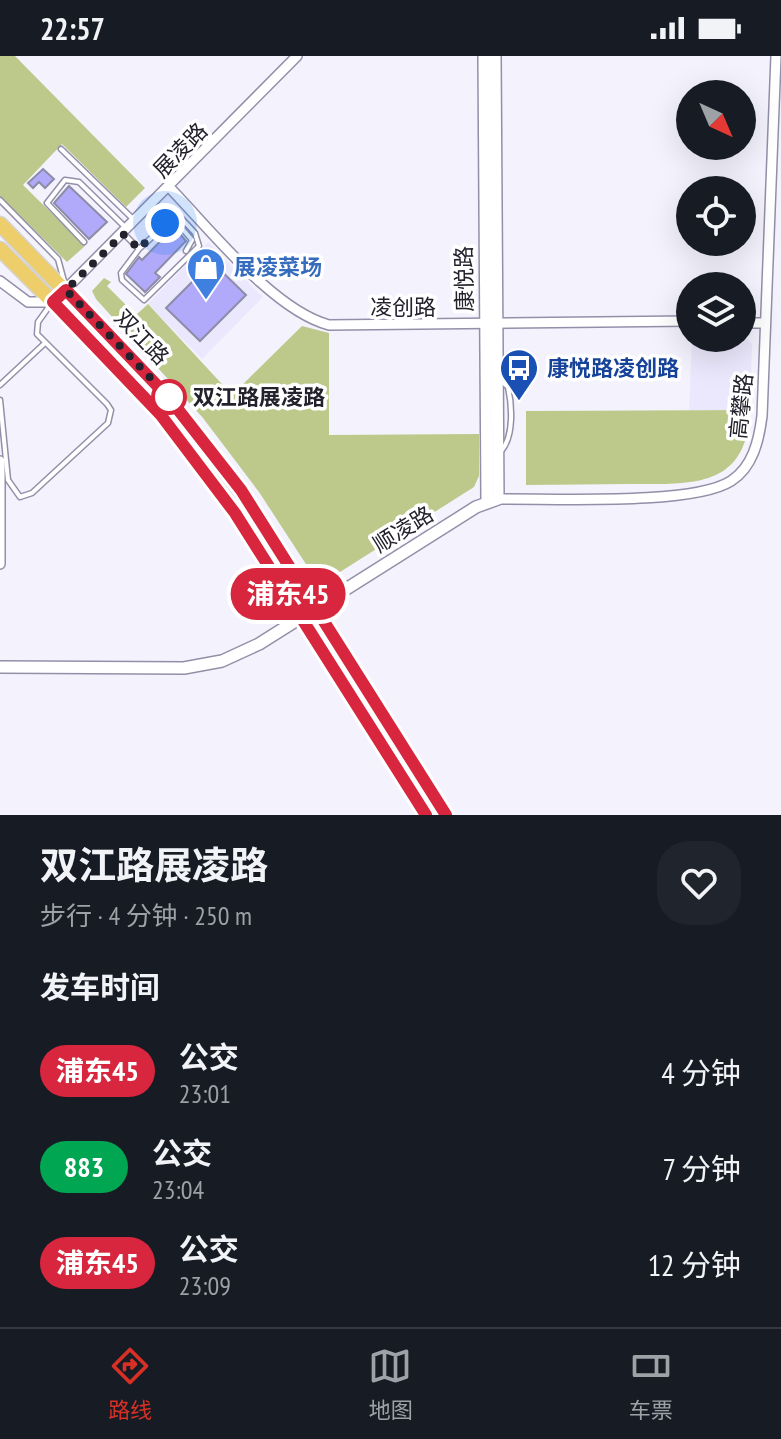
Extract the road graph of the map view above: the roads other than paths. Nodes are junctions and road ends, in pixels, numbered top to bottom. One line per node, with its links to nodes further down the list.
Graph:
1 (297, 56): 6 (street, 展凌路)
2 (484, 56): 22 (street, 康悦路)
3 (495, 56): 23 (street, 康悦路)
4 (776, 56): 21 (street, 高攀路)
5 (61, 149): 9 (lane)
6 (169, 187): 9 (street, 展凌路); 22 (street, 凌创路)
7 (0, 200): 17 (lane)
8 (173, 218): 14 (lane); 14 (lane); 15 (lane)
9 (135, 221): 11 (street, 展凌路)
10 (0, 224): 17 (main road, 双江路)
11 (125, 232): 12 (lane); 14 (lane); 17 (street, 展凌路)
12 (84, 242)
13 (0, 249): 18 (main road, 双江路)
14 (139, 249)
15 (186, 251)
16 (0, 281): 18 (street)
17 (66, 290): 18 (street, 展凌路); 30 (main road, 双江路)
18 (53, 302): 24 (lane); 31 (main road, 双江路)
19 (676, 321): 23 (street, 凌创路)
20 (756, 323): 21 (street)
21 (764, 323): 28 (street, 高攀路)
22 (485, 325): 23 (street, 凌创路); 28 (street, 康悦路)
23 (498, 325): 28 (street, 康悦路)
24 (45, 343): 25 (lane); 26 (lane)
25 (0, 385)
26 (0, 400)
27 (0, 461): 29 (street)
28 (492, 500): 30 (street, 顺凌路)
29 (0, 564)
30 (316, 607): 31 (street, 顺凌路); 34 (main road, 双江路)
31 (301, 616): 32 (street, 顺凌路); 33 (main road, 双江路)
32 (0, 667)
33 (426, 815)
34 (446, 815)

